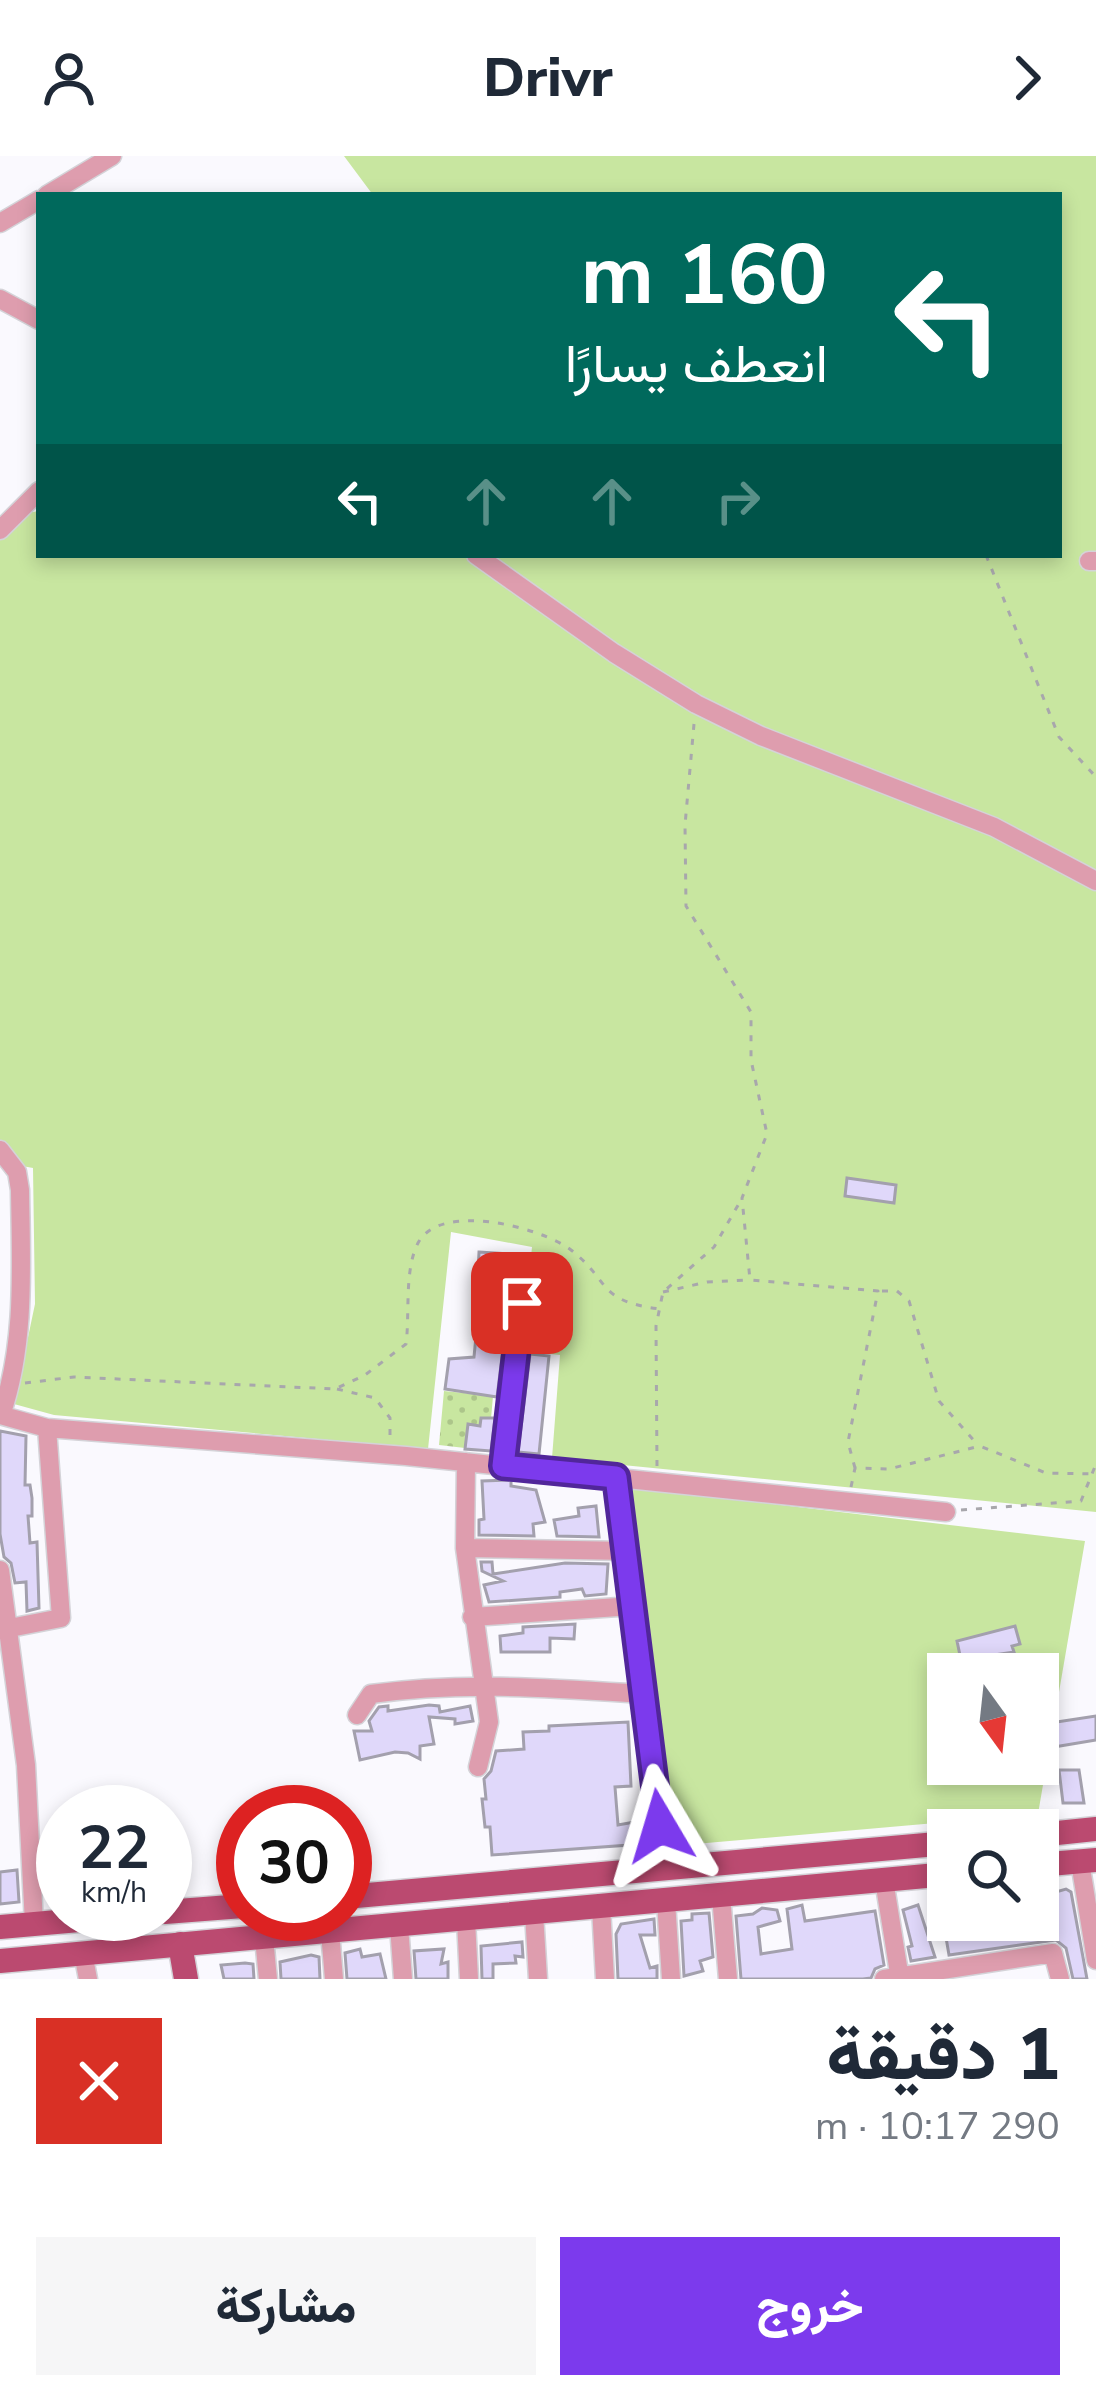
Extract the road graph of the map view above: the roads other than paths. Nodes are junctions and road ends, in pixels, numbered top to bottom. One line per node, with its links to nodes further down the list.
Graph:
1 (112, 156): 2 (street)
2 (52, 192)
3 (36, 202): 4 (street)
4 (0, 223)
5 (0, 299): 6 (street)
6 (36, 318)
7 (36, 493): 8 (street)
8 (0, 530)
9 (480, 558): 10 (street)
10 (1096, 881)
11 (0, 1150): 13 (street)
12 (522, 1303): 16 (street)
13 (1, 1415): 14 (street)
14 (47, 1428): 15 (street); 24 (street)
15 (466, 1462): 16 (street); 19 (street)
16 (503, 1466): 17 (street)
17 (616, 1477): 18 (street); 20 (street)
18 (946, 1512)
19 (465, 1548): 20 (street); 23 (street)
20 (626, 1551): 22 (street)
21 (0, 1570): 24 (street)
22 (633, 1606): 23 (street); 26 (street)
23 (472, 1617): 25 (street)
24 (3, 1630): 42 (street)
25 (486, 1684): 26 (street); 27 (street); 28 (street)
26 (644, 1694): 33 (street)
27 (357, 1715)
28 (478, 1767)
29 (1096, 1829): 30 (main road)
30 (1059, 1833)
31 (927, 1845): 33 (main road)
32 (1088, 1861): 51 (street)
33 (666, 1869): 36 (main road)
34 (927, 1876): 35 (main road)
35 (884, 1880): 37 (main road); 53 (street)
36 (372, 1895)
37 (721, 1896): 38 (main road); 63 (street)
38 (666, 1901): 39 (main road); 62 (street)
39 (601, 1907): 40 (main road); 61 (street)
40 (534, 1913): 41 (main road); 60 (street)
41 (466, 1920): 43 (main road); 59 (street)
42 (34, 1924): 44 (main road)
43 (399, 1926): 45 (main road); 58 (street)
44 (0, 1927)
45 (372, 1928)
46 (216, 1941): 49 (main road)
47 (264, 1941): 56 (street)
48 (331, 1941): 57 (street)
49 (180, 1944): 50 (main road); 55 (main road)
50 (83, 1953): 52 (main road); 54 (street)
51 (1096, 1960)
52 (17, 1966)
53 (894, 1978): 64 (street)
54 (88, 1979)
55 (186, 1979)
56 (268, 1979)
57 (334, 1979)
58 (403, 1979)
59 (469, 1979)
60 (538, 1979)
61 (605, 1979)
62 (671, 1979)
63 (728, 1979)
64 (1060, 1979)

